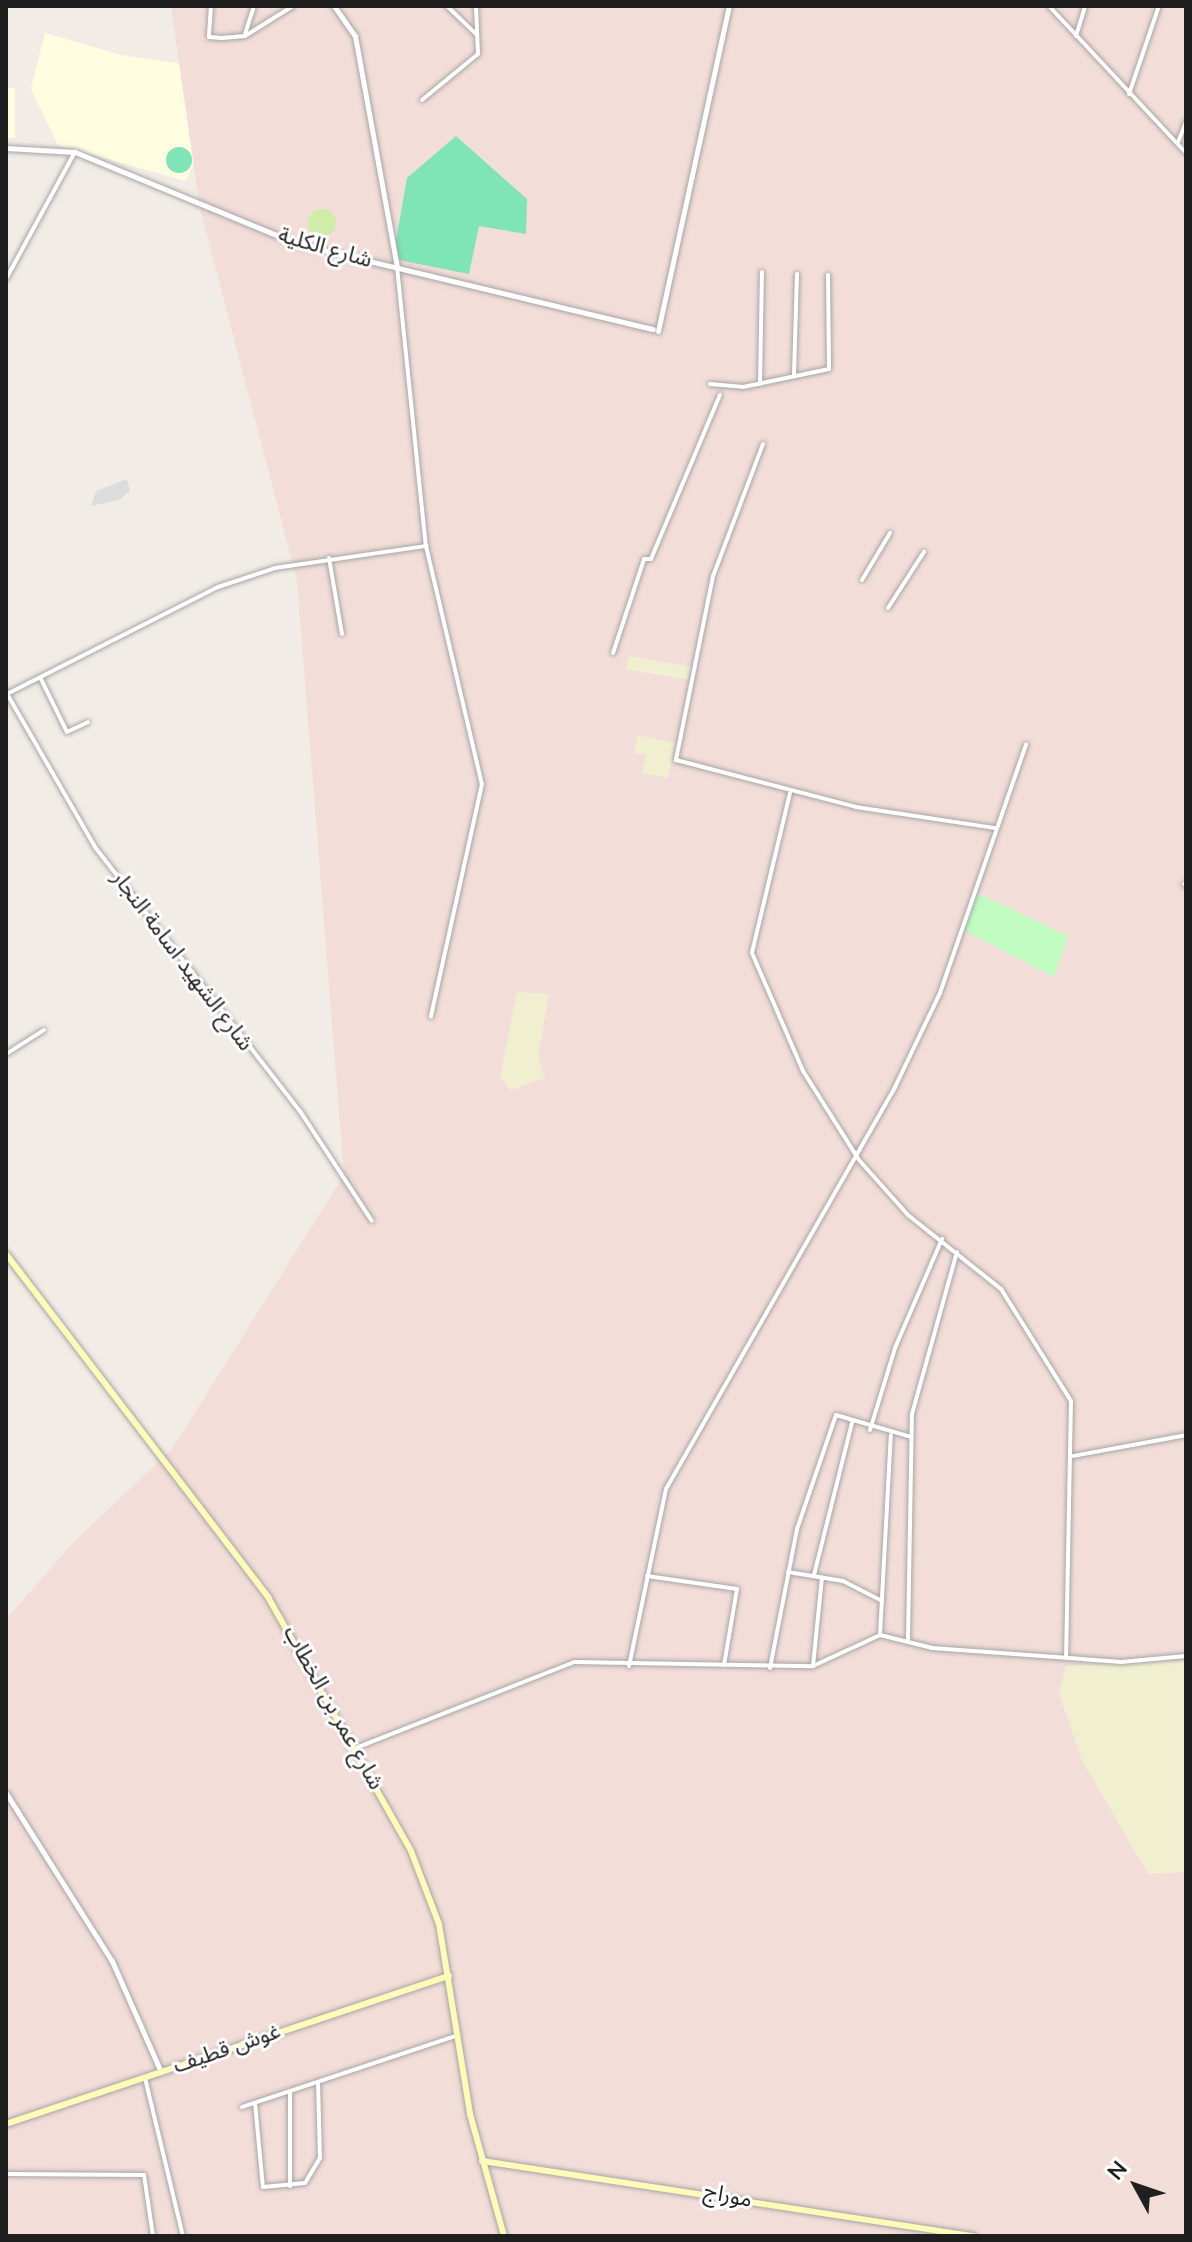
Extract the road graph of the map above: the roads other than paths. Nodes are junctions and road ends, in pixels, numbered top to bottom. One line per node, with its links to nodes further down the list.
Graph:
1 (211, 6): 12 (street)
2 (254, 6): 12 (street)
3 (293, 6): 12 (street)
4 (334, 6): 21 (street)
5 (447, 6): 11 (street)
6 (476, 6): 11 (street)
7 (729, 6): 21 (street, شارع الكلية)
8 (1049, 6): 13 (street)
9 (1085, 6): 13 (street)
10 (1159, 6): 14 (street)
11 (477, 35): 15 (street)
12 (245, 36)
13 (1076, 36): 14 (street)
14 (1129, 94): 17 (street)
15 (422, 100)
16 (1186, 122): 17 (street)
17 (1178, 142): 20 (street)
18 (6, 150): 19 (street, شارع الكلية)
19 (75, 152): 21 (street, شارع الكلية); 25 (street)
20 (1186, 153)
21 (397, 267): 32 (street)
22 (762, 272): 28 (street)
23 (797, 274): 26 (street)
24 (828, 275): 26 (street)
25 (6, 279)
26 (794, 376): 28 (street)
27 (710, 384): 28 (street)
28 (760, 384)
29 (720, 395): 38 (street)
30 (763, 444): 43 (street)
31 (890, 533): 35 (street)
32 (426, 546): 34 (street); 45 (street)
33 (924, 552): 36 (street)
34 (329, 558): 37 (street); 39 (street)
35 (862, 580)
36 (888, 608)
37 (342, 634)
38 (613, 653)
39 (41, 679): 40 (street); 41 (street)
40 (6, 694): 49 (street, شارع الشهيد اسامة النجار)
41 (88, 722)
42 (1026, 744): 44 (street)
43 (790, 793): 44 (street); 48 (street)
44 (995, 828): 48 (street)
45 (431, 1016)
46 (44, 1030): 47 (street)
47 (6, 1054)
48 (859, 1160): 50 (street); 61 (street)
49 (372, 1221)
50 (942, 1239): 51 (street); 54 (street)
51 (957, 1252): 57 (street); 58 (street)
52 (6, 1254): 72 (main road, شارع عمر بن الخطاب)
53 (852, 1423): 54 (street); 59 (street); 60 (street)
54 (870, 1430): 55 (street)
55 (891, 1435): 57 (street); 63 (street)
56 (1186, 1435): 58 (street)
57 (911, 1437): 65 (street)
58 (1073, 1456): 67 (street)
59 (788, 1572): 60 (street); 71 (street)
60 (814, 1575): 62 (street)
61 (647, 1576): 68 (street); 69 (street)
62 (822, 1576): 63 (street); 70 (street)
63 (882, 1601): 64 (street)
64 (880, 1635): 65 (street); 70 (street)
65 (908, 1639): 67 (street)
66 (1186, 1656): 67 (street)
67 (1066, 1657)
68 (724, 1665): 69 (street); 71 (street)
69 (629, 1666): 72 (street)
70 (813, 1666): 71 (street)
71 (770, 1668)
72 (356, 1748): 74 (main road, شارع عمر بن الخطاب)
73 (6, 1793): 76 (street)
74 (449, 1976): 75 (main road, شارع عمر بن الخطاب); 76 (main road, غوش قطيف)
75 (458, 2035): 78 (street); 83 (main road, شارع عمر بن الخطاب)
76 (161, 2072): 77 (main road, غوش قطيف)
77 (145, 2078): 82 (main road, غوش قطيف); 87 (street)
78 (318, 2082): 79 (street); 85 (street)
79 (290, 2091): 80 (street); 85 (street)
80 (255, 2103): 81 (street); 85 (street)
81 (242, 2107)
82 (6, 2124)
83 (482, 2161): 88 (main road, شارع عمر بن الخطاب); 89 (main road, موراج)
84 (6, 2174): 86 (street)
85 (290, 2186)
86 (153, 2236)
87 (183, 2236)
88 (504, 2236)
89 (973, 2236)

